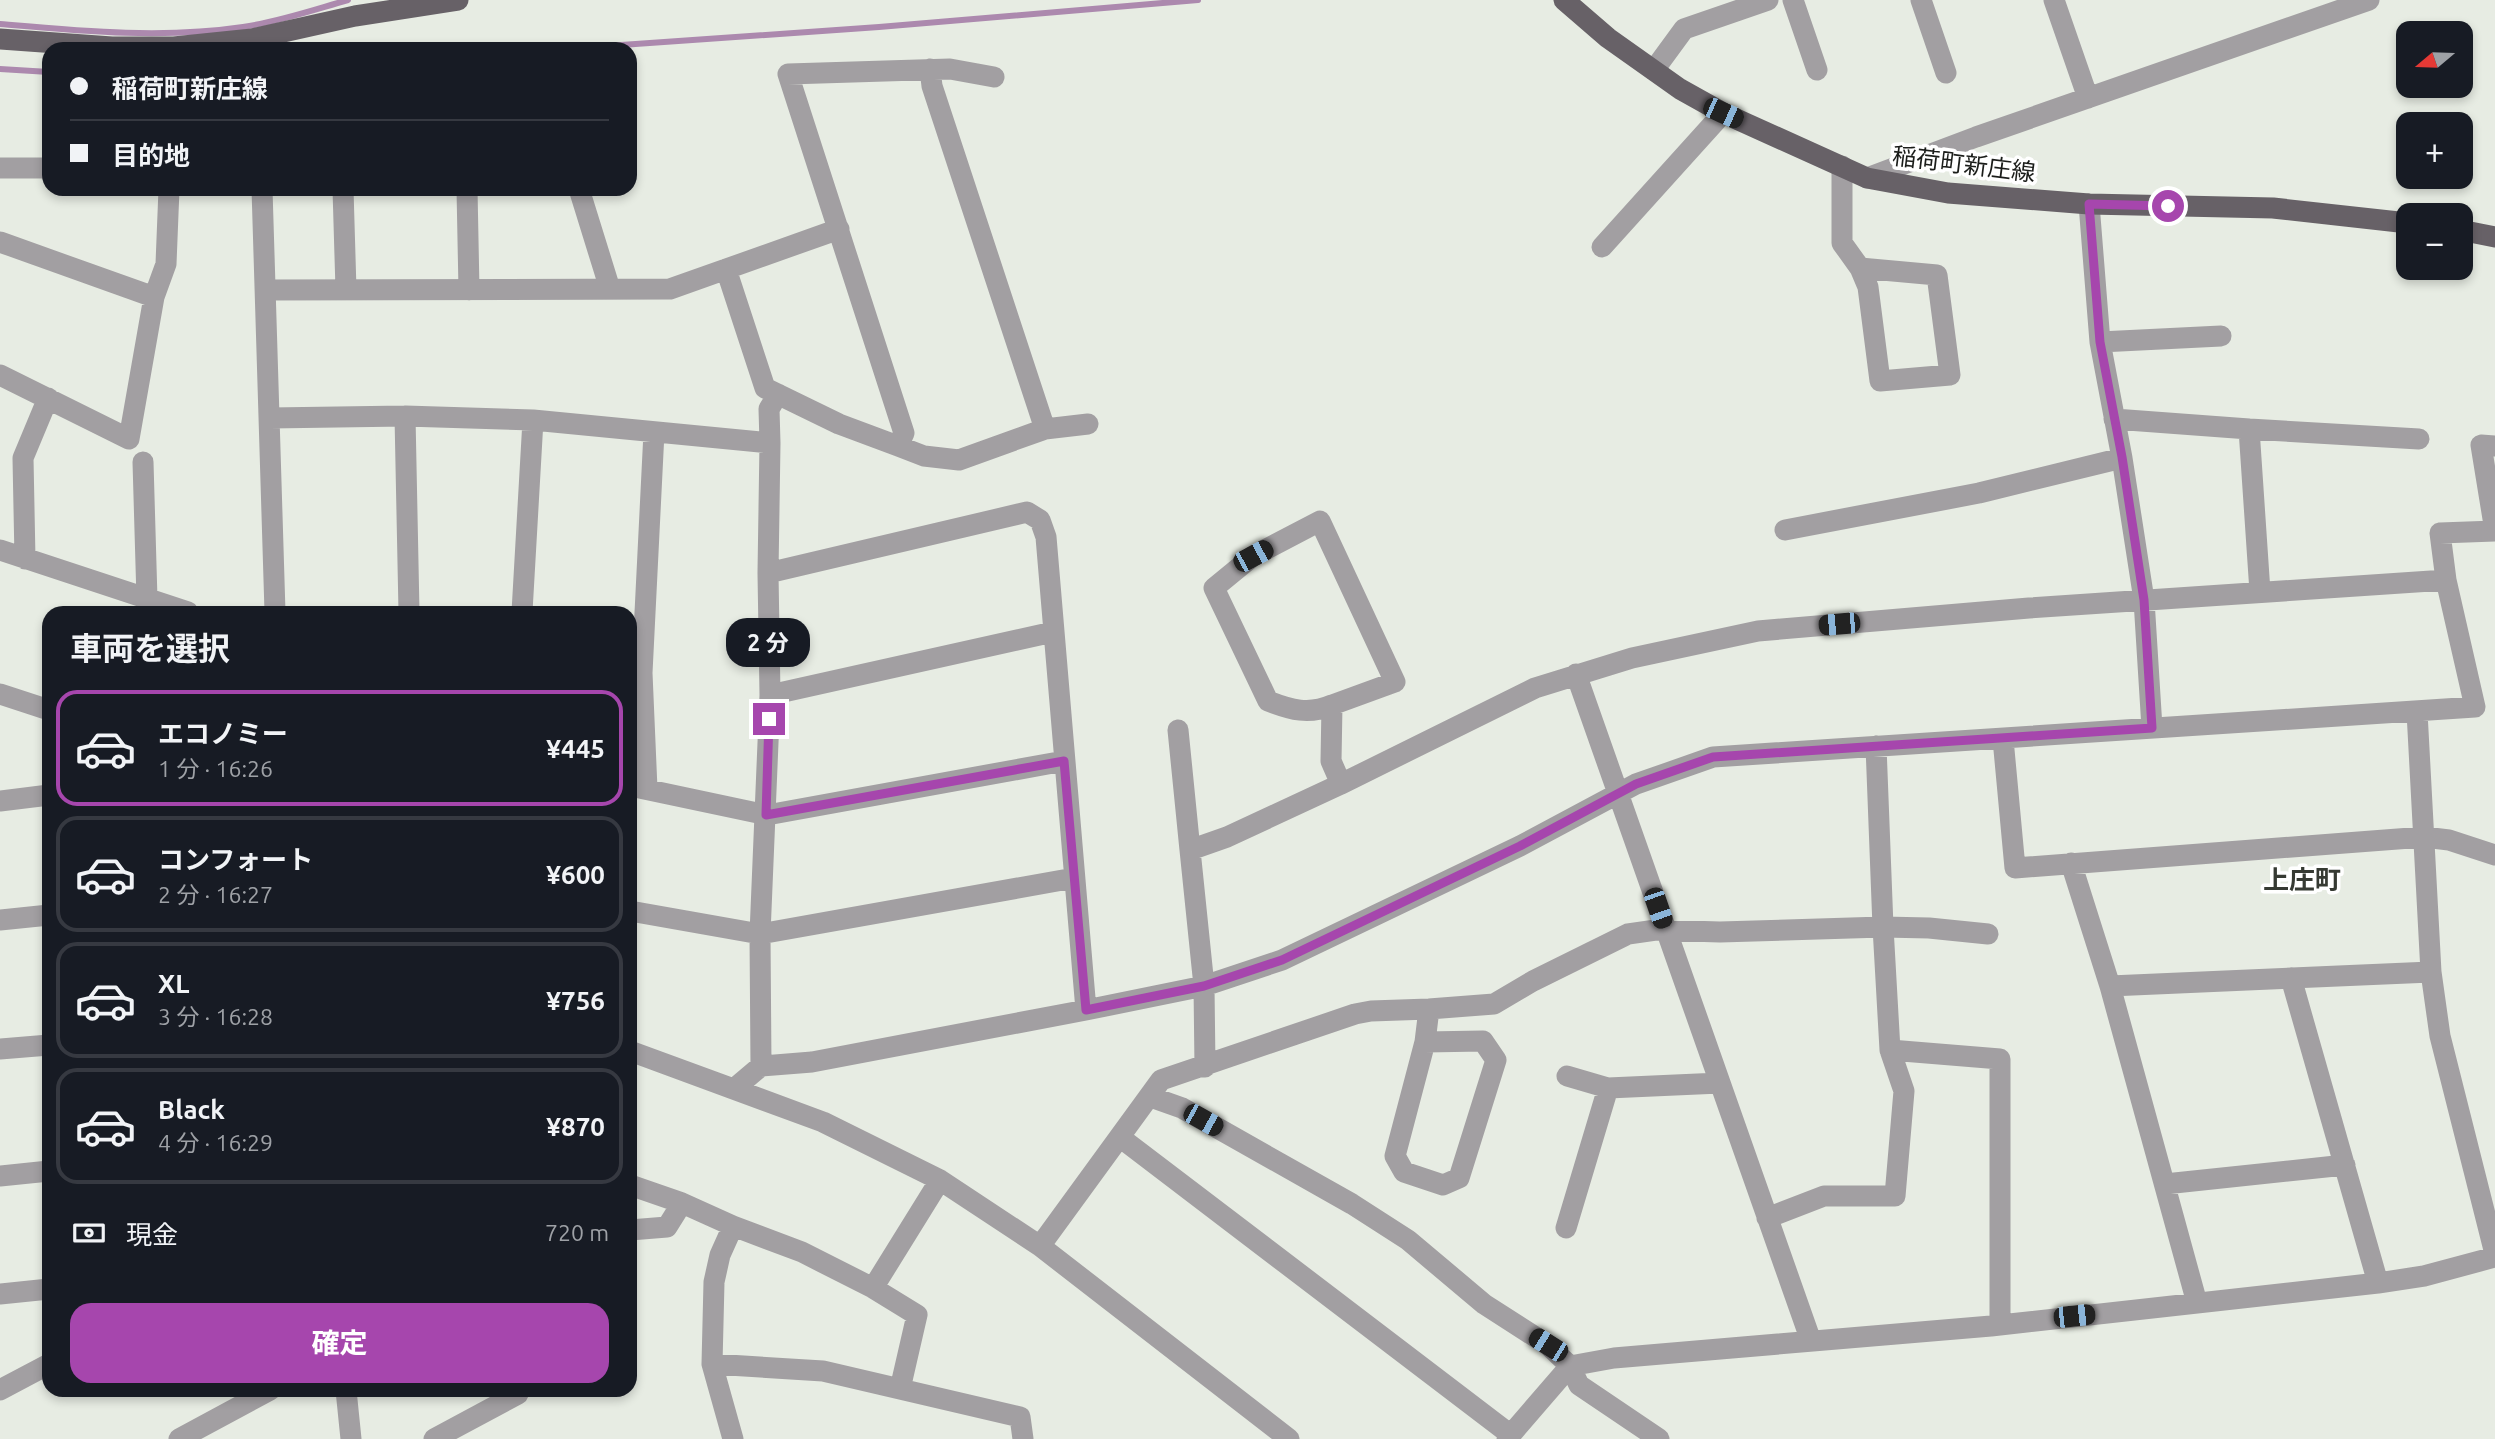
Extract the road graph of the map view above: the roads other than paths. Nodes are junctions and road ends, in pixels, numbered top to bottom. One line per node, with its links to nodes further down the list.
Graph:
1 (458, 0): 10 (main road)
2 (1564, 0): 12 (main road, 稲荷町新庄線)
3 (1768, 0): 12 (street)
4 (1793, 0): 13 (street)
5 (1921, 0): 14 (street)
6 (2054, 0): 16 (street)
7 (2369, 0): 16 (street)
8 (0, 39): 9 (main road)
9 (42, 42)
10 (260, 42)
11 (930, 69): 15 (street); 29 (street); 51 (street)
12 (1654, 70): 17 (main road, 稲荷町新庄線)
13 (1817, 70)
14 (1946, 73)
15 (994, 77)
16 (2088, 98): 21 (street)
17 (1723, 113): 18 (main road, 稲荷町新庄線); 33 (street)
18 (1842, 166): 21 (main road, 稲荷町新庄線); 34 (street)
19 (0, 168): 20 (street)
20 (42, 168)
21 (1867, 178): 27 (main road, 稲荷町新庄線)
22 (169, 196): 40 (street)
23 (262, 196): 37 (street)
24 (343, 196): 38 (street)
25 (467, 196): 39 (street)
26 (581, 196): 36 (street)
27 (2089, 204): 28 (main road, 稲荷町新庄線); 42 (street)
28 (2396, 222)
29 (839, 229): 35 (street); 56 (street)
30 (2473, 233): 31 (main road)
31 (2495, 237)
32 (0, 242): 40 (street)
33 (1602, 247)
34 (1860, 268): 34 (street)
35 (726, 269): 36 (street); 44 (street)
36 (610, 289): 39 (street)
37 (266, 290): 38 (street); 47 (street)
38 (346, 290): 39 (street)
39 (469, 290)
40 (154, 297): 45 (street)
41 (2221, 335): 42 (street)
42 (2100, 342): 49 (street)
43 (0, 375): 45 (street)
44 (778, 394): 55 (street); 56 (street)
45 (48, 398): 62 (street)
46 (405, 416): 47 (street); 48 (street); 70 (street)
47 (271, 418): 69 (street)
48 (533, 419): 53 (street); 71 (street)
49 (2114, 419): 52 (street); 58 (street)
50 (1087, 424): 51 (street)
51 (1045, 429): 56 (street)
52 (2249, 429): 54 (street); 65 (street)
53 (654, 432): 55 (street); 86 (street)
54 (2419, 439)
55 (769, 443): 63 (street)
56 (898, 446)
57 (2495, 446): 64 (street)
58 (2122, 457): 60 (street); 67 (street)
59 (143, 462): 66 (street)
60 (1785, 530)
61 (0, 550): 62 (street)
62 (25, 559): 66 (street)
63 (768, 573): 72 (street); 75 (street)
64 (2446, 580): 65 (street); 77 (street)
65 (2260, 592): 67 (street)
66 (147, 599): 68 (street)
67 (2144, 600): 73 (street); 80 (street)
68 (169, 606)
69 (275, 606)
70 (409, 606)
71 (522, 606)
72 (1053, 632): 75 (street); 84 (street)
73 (1576, 674): 85 (street); 87 (street)
74 (0, 694): 78 (street)
75 (770, 695): 90 (street)
76 (1332, 705): 76 (street); 85 (street)
77 (2485, 706): 79 (street)
78 (42, 708)
79 (2417, 712): 80 (street); 91 (street)
80 (2152, 728): 82 (street)
81 (1178, 730): 92 (street)
82 (2003, 739): 83 (street); 94 (street)
83 (1875, 746): 87 (street); 99 (street)
84 (1064, 761): 90 (street); 95 (street)
85 (1340, 784): 92 (street)
86 (639, 787): 90 (street)
87 (1617, 794): 100 (street); 105 (street)
88 (42, 796): 89 (street)
89 (0, 801)
90 (766, 815): 101 (street)
91 (2424, 836): 93 (street); 94 (street); 103 (street)
92 (1190, 850): 105 (street)
93 (2495, 855)
94 (2071, 863): 106 (street)
95 (1074, 878): 101 (street); 108 (street)
96 (637, 912): 101 (street)
97 (42, 916): 98 (street)
98 (0, 920)
99 (1883, 927): 100 (street); 102 (street); 112 (street)
100 (1666, 930): 107 (street); 117 (street)
101 (760, 934): 114 (street)
102 (1988, 934)
103 (2431, 972): 104 (street); 134 (street)
104 (2291, 978): 106 (street); 122 (street)
105 (1204, 986): 108 (street); 115 (street)
106 (2110, 986): 126 (street)
107 (1429, 1009): 109 (street); 115 (street)
108 (1086, 1010): 114 (street)
109 (1425, 1042): 109 (street)
110 (42, 1046): 111 (street)
111 (0, 1049)
112 (1890, 1050): 129 (street); 140 (street)
113 (637, 1053): 118 (street)
114 (761, 1066): 118 (street)
115 (1205, 1067): 120 (street)
116 (1567, 1076): 119 (street)
117 (1720, 1083): 119 (street); 129 (street)
118 (735, 1088): 125 (street)
119 (1608, 1088): 131 (street)
120 (1150, 1097): 121 (street); 143 (street)
121 (1121, 1138): 133 (street); 150 (street)
122 (2345, 1164): 126 (street); 135 (street)
123 (42, 1172): 124 (street)
124 (0, 1176)
125 (940, 1180): 133 (street); 136 (street)
126 (2165, 1184): 139 (street)
127 (637, 1187): 128 (street)
128 (682, 1203): 130 (street); 132 (street)
129 (1767, 1217): 141 (street)
130 (733, 1226): 136 (street); 142 (street)
131 (1566, 1228)
132 (637, 1229)
133 (1040, 1246): 156 (street)
134 (2495, 1256): 135 (street)
135 (2378, 1283): 139 (street)
136 (873, 1288): 145 (street)
137 (42, 1290): 138 (street)
138 (0, 1294)
139 (2197, 1303): 140 (street)
140 (2000, 1325): 141 (street)
141 (1811, 1341): 143 (street)
142 (712, 1364): 145 (street); 154 (street)
143 (1570, 1366): 150 (street); 157 (street)
144 (42, 1368): 146 (street)
145 (900, 1389): 155 (street)
146 (0, 1390)
147 (257, 1397): 151 (street)
148 (347, 1397): 152 (street)
149 (512, 1397): 153 (street)
150 (1509, 1437)
151 (179, 1439)
152 (351, 1439)
153 (434, 1439)
154 (733, 1439)
155 (1023, 1439)
156 (1289, 1439)
157 (1659, 1439)

